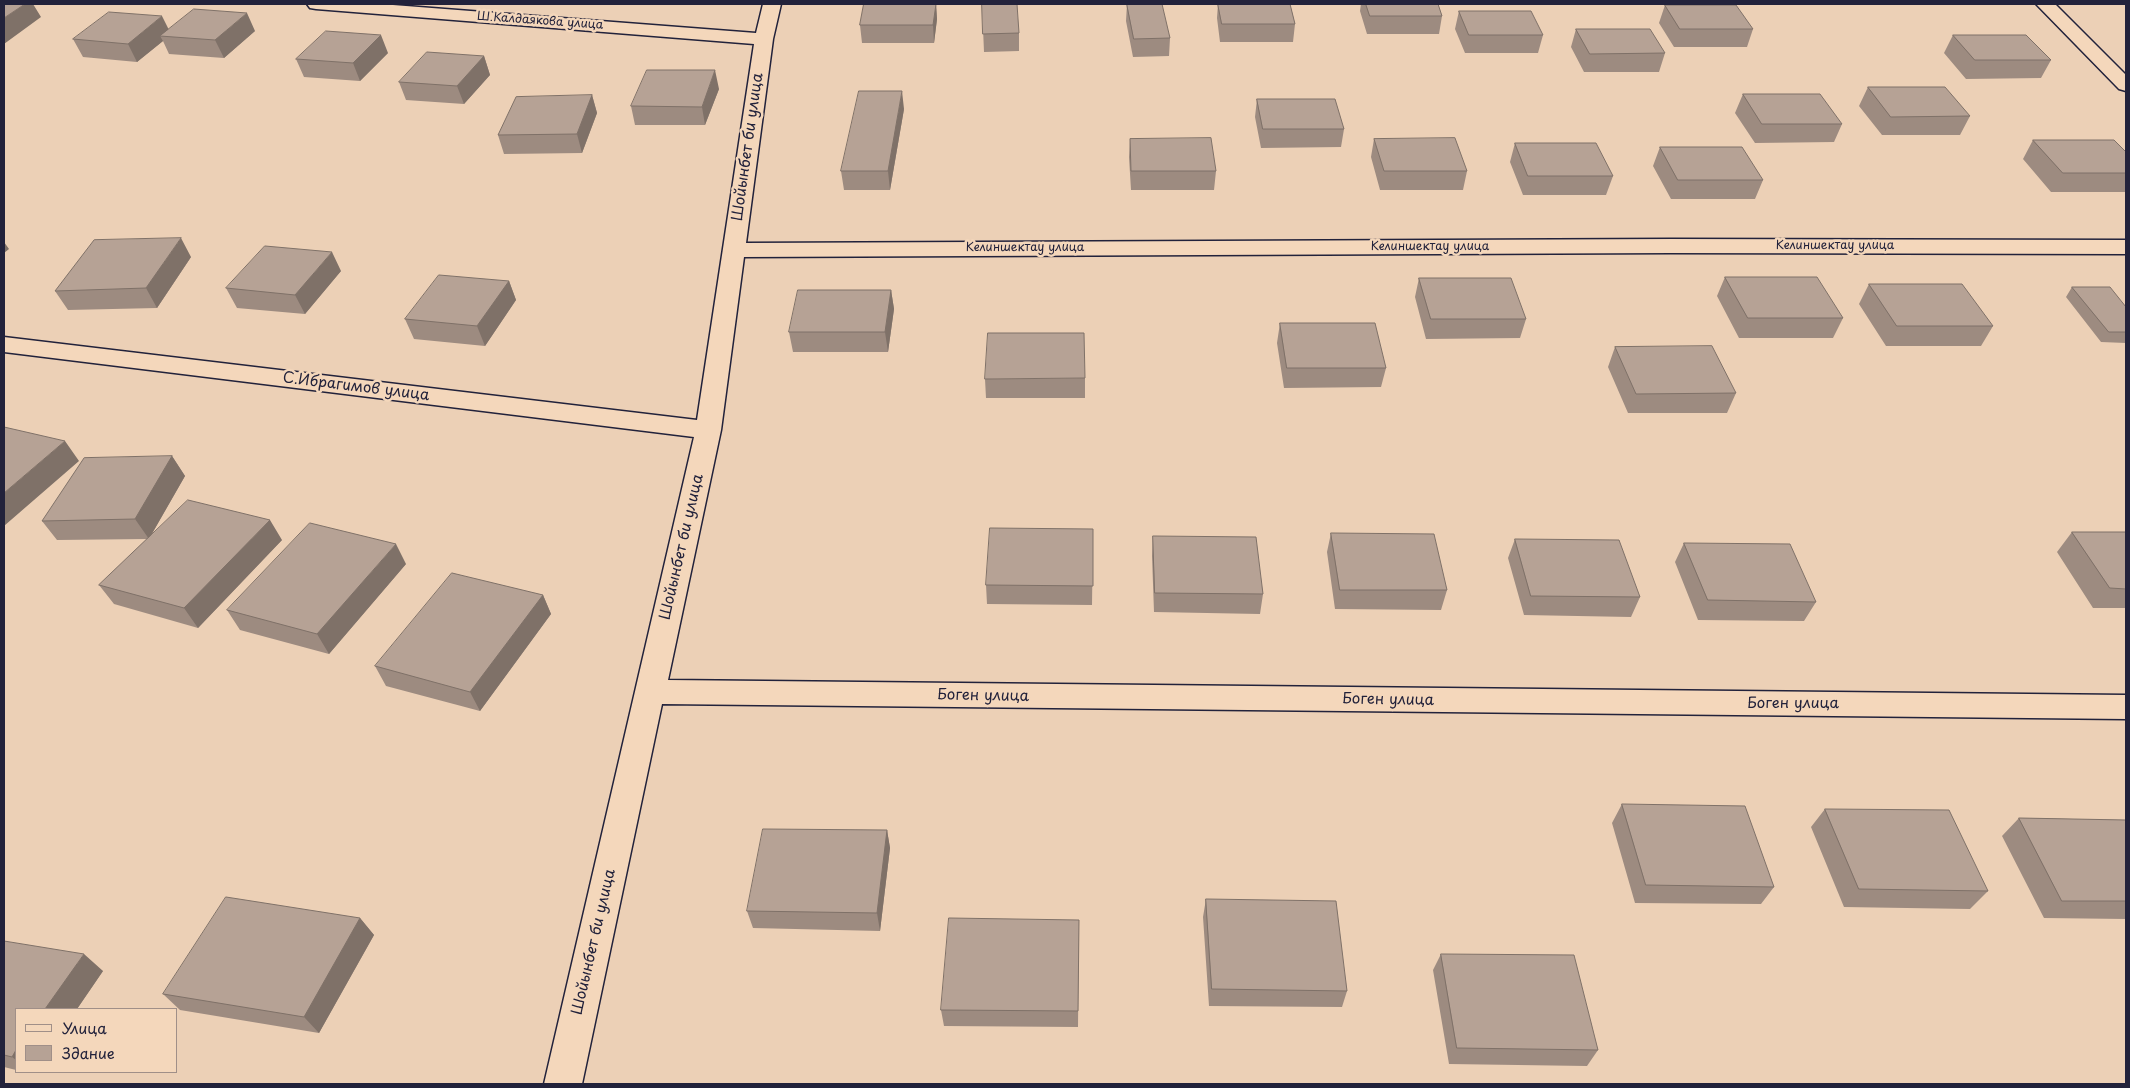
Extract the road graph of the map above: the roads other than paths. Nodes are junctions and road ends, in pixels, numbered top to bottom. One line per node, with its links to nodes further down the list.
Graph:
1 (316, 4): 4 (street, Ш.Калдаякова улица)
2 (772, 4): 4 (street, Шойынбет би улица)
3 (2045, 4): 5 (street)
4 (764, 39): 7 (street, Шойынбет би улица)
5 (2126, 85)
6 (2126, 247): 7 (street, Келиншектау улица)
7 (734, 250): 9 (street, Шойынбет би улица)
8 (4, 344): 9 (street, С.Ибрагимов улица)
9 (708, 430): 10 (street, Шойынбет би улица)
10 (650, 692): 11 (street, Боген улица); 12 (street, Шойынбет би улица)
11 (2126, 706)
12 (563, 1084)

